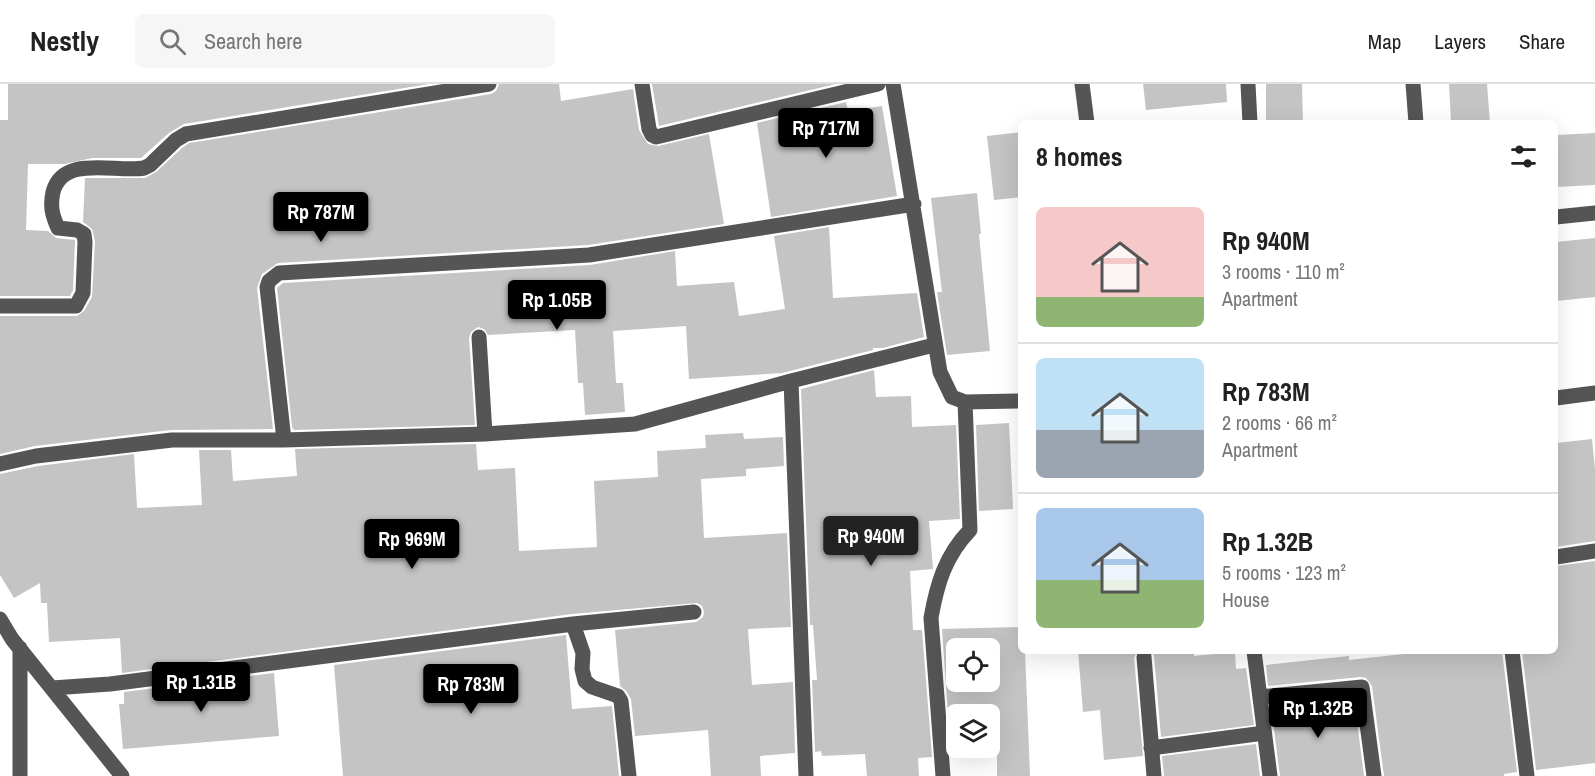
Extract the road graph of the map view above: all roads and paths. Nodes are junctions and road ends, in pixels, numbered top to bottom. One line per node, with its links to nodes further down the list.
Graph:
1 (489, 84): 14 (street)
2 (642, 84): 3 (street)
3 (878, 84)
4 (893, 84): 11 (street)
5 (1082, 84): 8 (street)
6 (1248, 84): 9 (street)
7 (1413, 84): 10 (street)
8 (1087, 120)
9 (1250, 120)
10 (1416, 120)
11 (914, 204): 16 (street); 23 (street)
12 (1595, 213): 13 (street)
13 (1558, 217)
14 (0, 306)
15 (479, 337): 22 (street)
16 (934, 345): 17 (street); 21 (street)
17 (791, 381): 22 (street); 41 (street)
18 (1595, 393): 19 (street)
19 (1558, 398)
20 (1018, 401): 21 (street)
21 (965, 402): 42 (street)
22 (485, 434): 23 (street)
23 (284, 440): 24 (street)
24 (0, 464)
25 (1595, 551): 26 (street)
26 (1558, 557)
27 (693, 612): 29 (street)
28 (0, 619): 30 (street)
29 (573, 624): 34 (street); 40 (street)
30 (11, 642): 34 (street); 38 (street)
31 (1254, 654): 35 (street)
32 (1512, 654): 46 (street)
33 (1144, 657): 37 (street)
34 (52, 688): 39 (street)
35 (1260, 697): 36 (street); 45 (street)
36 (1264, 733): 37 (street); 44 (street)
37 (1151, 748): 43 (street)
38 (20, 776)
39 (122, 776)
40 (629, 776)
41 (806, 776)
42 (943, 776)
43 (1154, 776)
44 (1270, 776)
45 (1374, 776)
46 (1527, 776)

